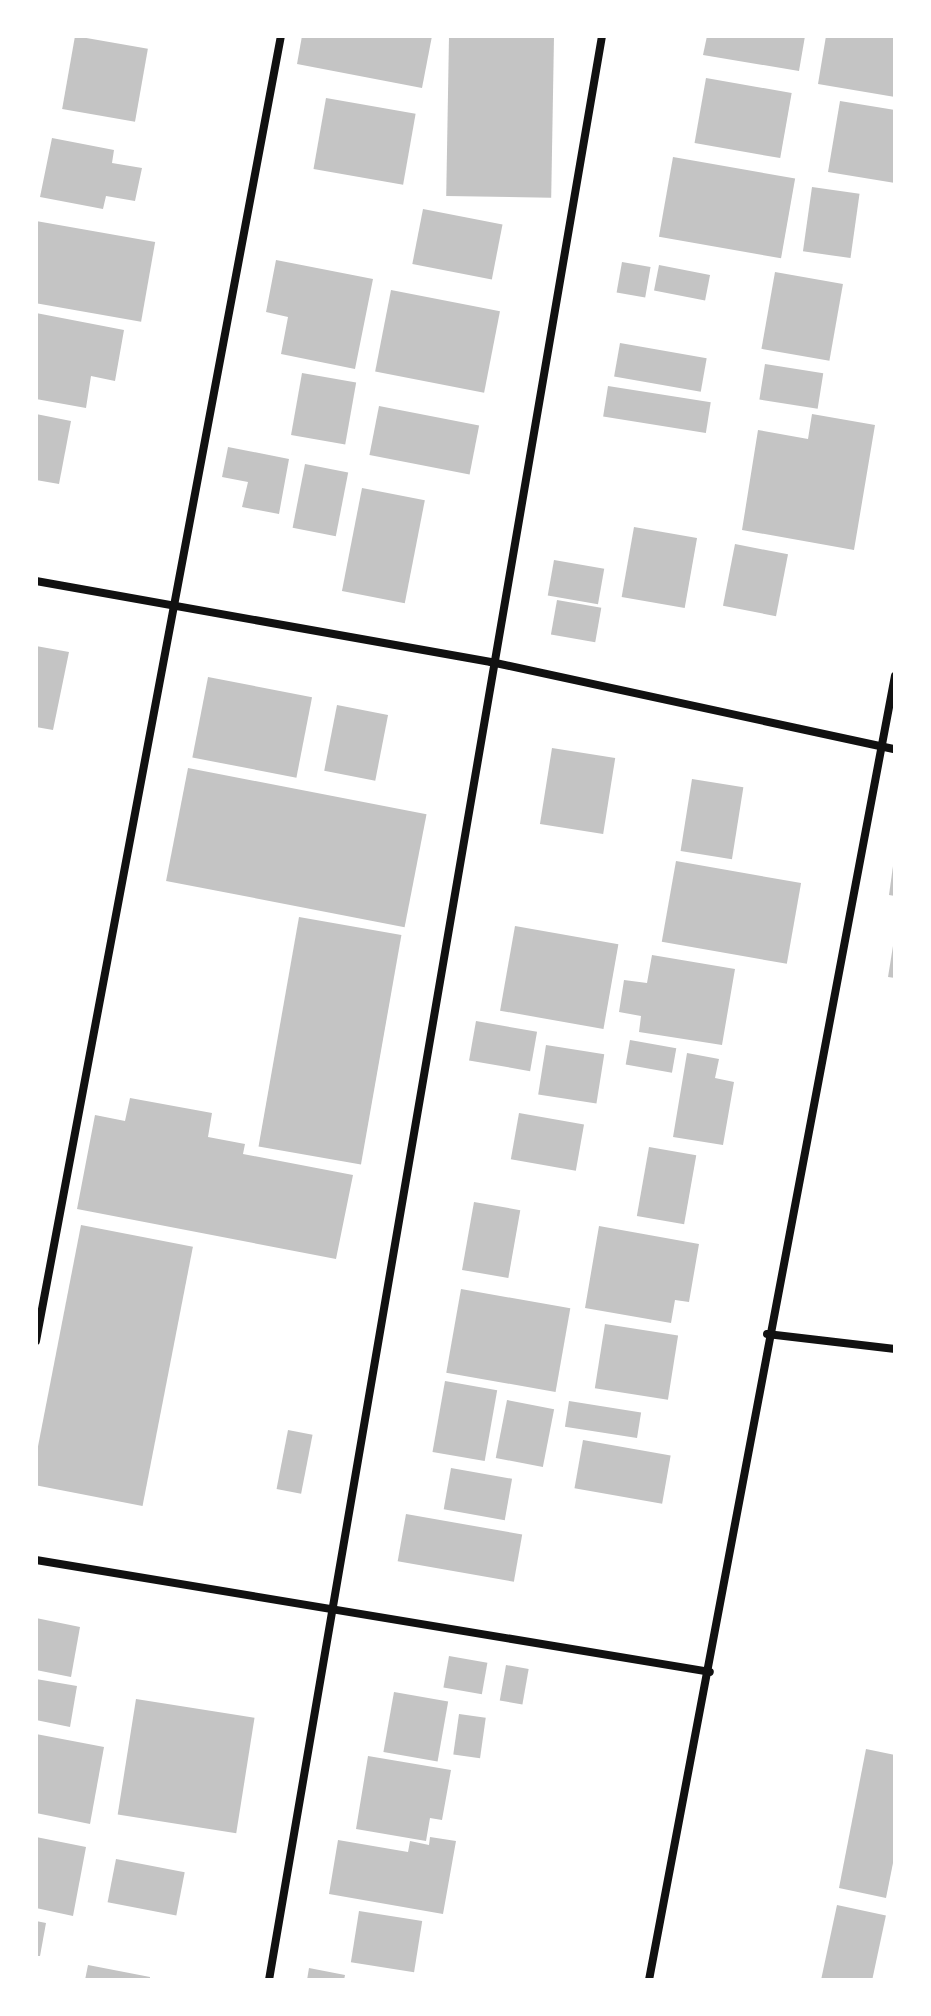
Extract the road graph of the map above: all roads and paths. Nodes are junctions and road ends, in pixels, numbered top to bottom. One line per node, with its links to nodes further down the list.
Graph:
1 (281, 36): 4 (street)
2 (602, 36): 5 (street)
3 (36, 581): 4 (street)
4 (175, 605): 5 (street); 10 (street)
5 (491, 662): 7 (street); 13 (street)
6 (895, 676): 7 (street)
7 (881, 747): 8 (street); 9 (street)
8 (895, 749)
9 (767, 1334): 11 (street); 14 (street)
10 (36, 1341)
11 (895, 1349)
12 (36, 1560): 13 (street)
13 (335, 1612): 14 (street); 15 (street)
14 (710, 1672): 16 (street)
15 (269, 1980)
16 (649, 1980)

